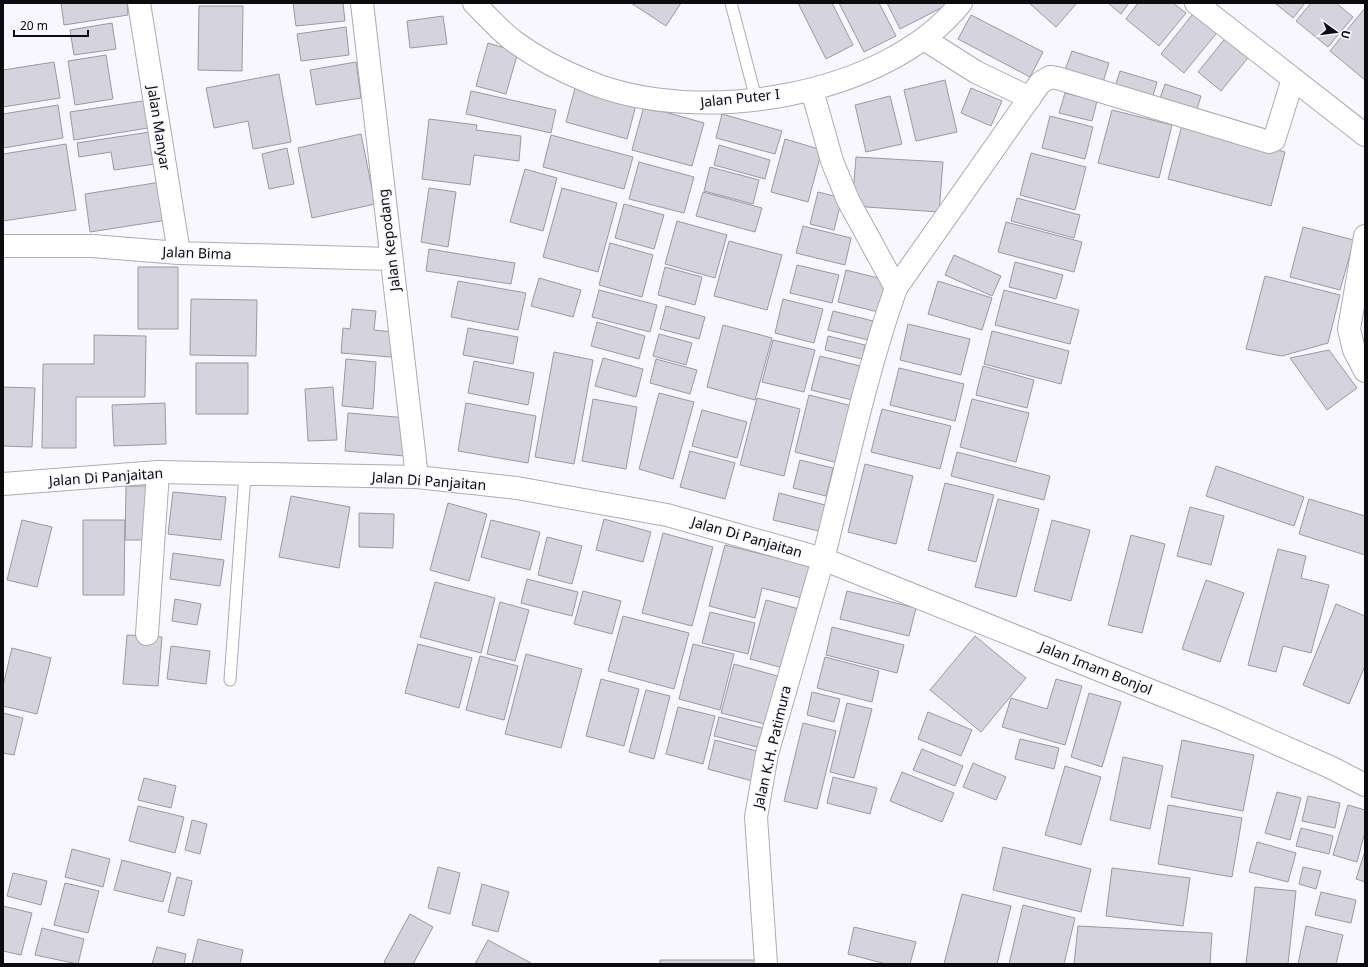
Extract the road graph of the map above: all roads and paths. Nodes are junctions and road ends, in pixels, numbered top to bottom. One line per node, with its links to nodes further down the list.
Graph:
1 (139, 3): 15 (street, Jalan Manyar)
2 (362, 3): 16 (street, Jalan Kepodang)
3 (474, 3): 11 (street, Jalan Puter I)
4 (731, 3): 11 (lane)
5 (961, 3): 7 (street, Jalan Puter I)
6 (1196, 3): 8 (street)
7 (924, 39): 9 (street, Jalan Puter I); 10 (street)
8 (1293, 79): 10 (street, Jalan K.H. Patimura); 12 (street)
9 (812, 90): 11 (street, Jalan Puter I); 18 (street)
10 (1030, 98): 18 (street, Jalan K.H. Patimura)
11 (756, 99)
12 (1365, 135)
13 (1365, 236): 17 (street)
14 (3, 246): 15 (street, Jalan Bima)
15 (179, 253): 16 (street, Jalan Bima)
16 (391, 259): 22 (street, Jalan Kepodang)
17 (1362, 273): 19 (street)
18 (896, 288): 24 (street, Jalan K.H. Patimura)
19 (1365, 371)
20 (158, 472): 21 (street, Jalan Di Panjaitan); 23 (street, Jalan Di Panjaitan); 25 (street)
21 (245, 474): 22 (street, Jalan Di Panjaitan); 26 (lane)
22 (416, 477): 24 (street, Jalan Di Panjaitan)
23 (3, 484)
24 (823, 559): 27 (street, Jalan Imam Bonjol); 28 (street, Jalan K.H. Patimura)
25 (147, 634)
26 (230, 680)
27 (1365, 785)
28 (766, 964)

